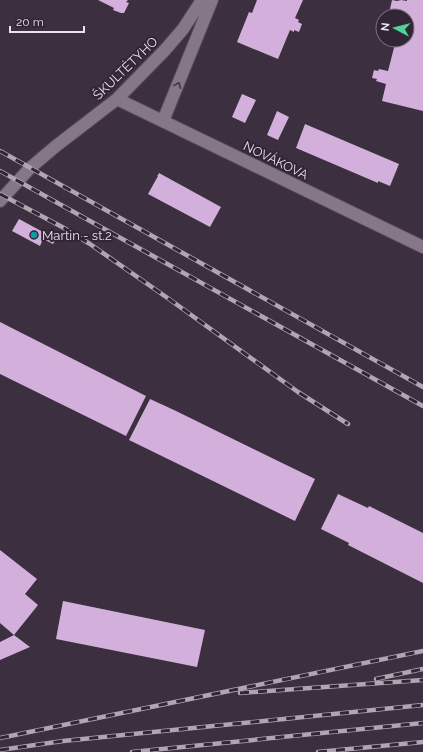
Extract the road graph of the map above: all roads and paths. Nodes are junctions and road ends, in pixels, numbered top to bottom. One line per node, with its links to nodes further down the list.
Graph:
1 (202, 0): 3 (street, ŠKULTÉTYHO)
2 (212, 0): 4 (street, one-way to 2)
3 (117, 99): 4 (street, NOVÁKOVA); 5 (street, ŠKULTÉTYHO)
4 (163, 121): 6 (street, NOVÁKOVA)
5 (0, 201)
6 (423, 247)

